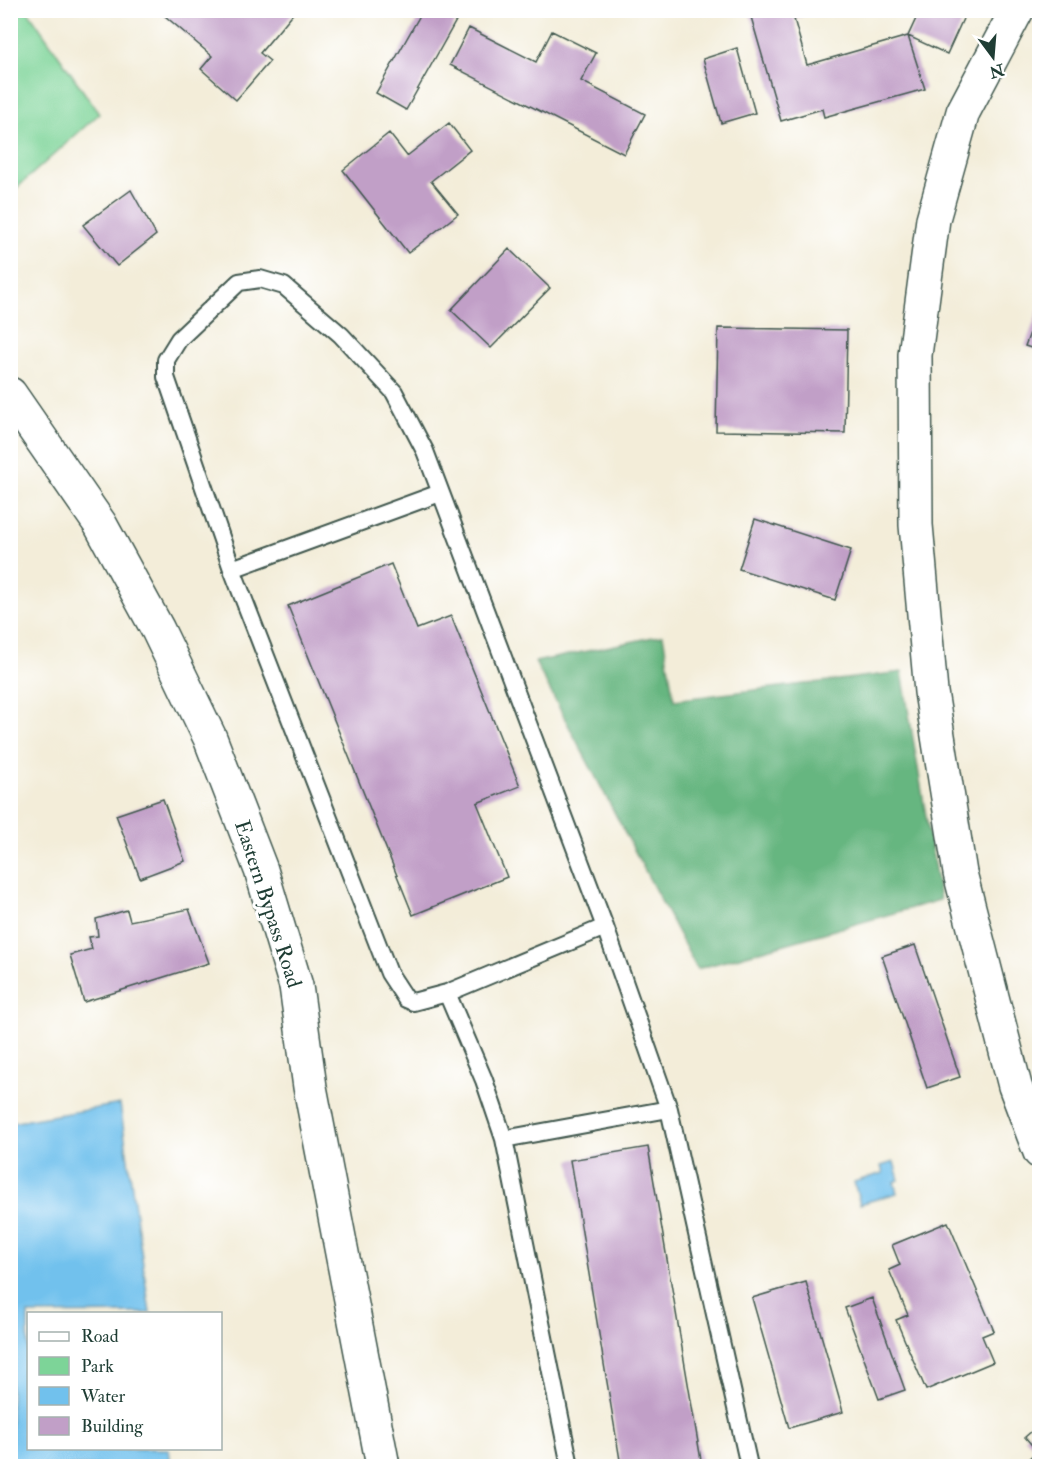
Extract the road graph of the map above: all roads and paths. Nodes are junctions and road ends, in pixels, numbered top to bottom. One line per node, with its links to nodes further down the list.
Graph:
1 (1017, 10): 9 (street)
2 (15, 407): 10 (street, Eastern Bypass Road)
3 (440, 493): 4 (lane); 4 (lane); 5 (lane)
4 (232, 569): 6 (lane)
5 (605, 927): 6 (lane); 7 (lane)
6 (447, 993): 8 (lane)
7 (669, 1109): 8 (lane); 12 (lane)
8 (504, 1139): 11 (lane)
9 (1040, 1152)
10 (383, 1467)
11 (570, 1467)
12 (749, 1467)

